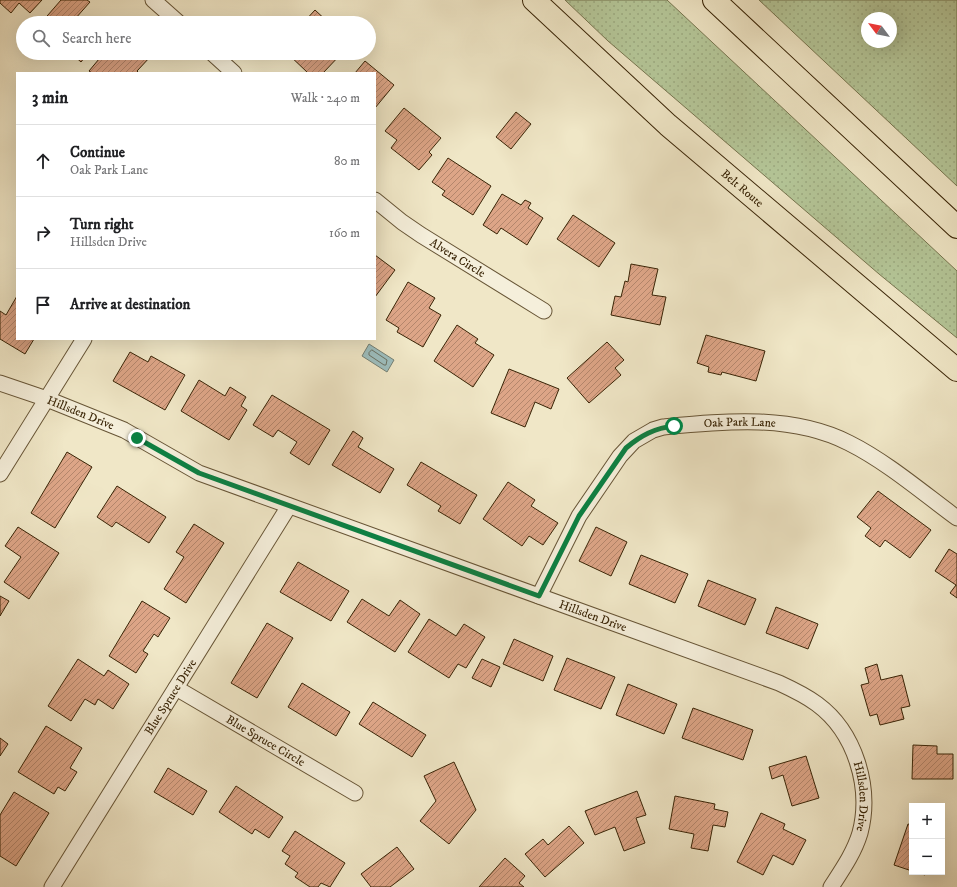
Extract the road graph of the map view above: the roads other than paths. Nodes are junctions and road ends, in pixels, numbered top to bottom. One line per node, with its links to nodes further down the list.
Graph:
1 (153, 0): 4 (street)
2 (534, 0): 11 (highway, Belt Route)
3 (714, 0): 8 (highway)
4 (171, 16)
5 (220, 60): 6 (street)
6 (233, 72)
7 (376, 201): 9 (street, Alvera Circle)
8 (957, 227)
9 (544, 311)
10 (83, 340): 13 (street)
11 (957, 370)
12 (0, 383): 13 (street, Hillsden Drive)
13 (47, 399): 14 (street); 15 (street, Hillsden Drive)
14 (0, 474)
15 (289, 506): 17 (street, Hillsden Drive); 18 (street, Blue Spruce Drive)
16 (957, 518): 17 (street, Oak Park Lane)
17 (539, 596): 21 (street, Hillsden Drive)
18 (176, 688): 19 (street, Blue Spruce Circle); 20 (street, Blue Spruce Drive)
19 (355, 793)
20 (52, 887)
21 (831, 887)

